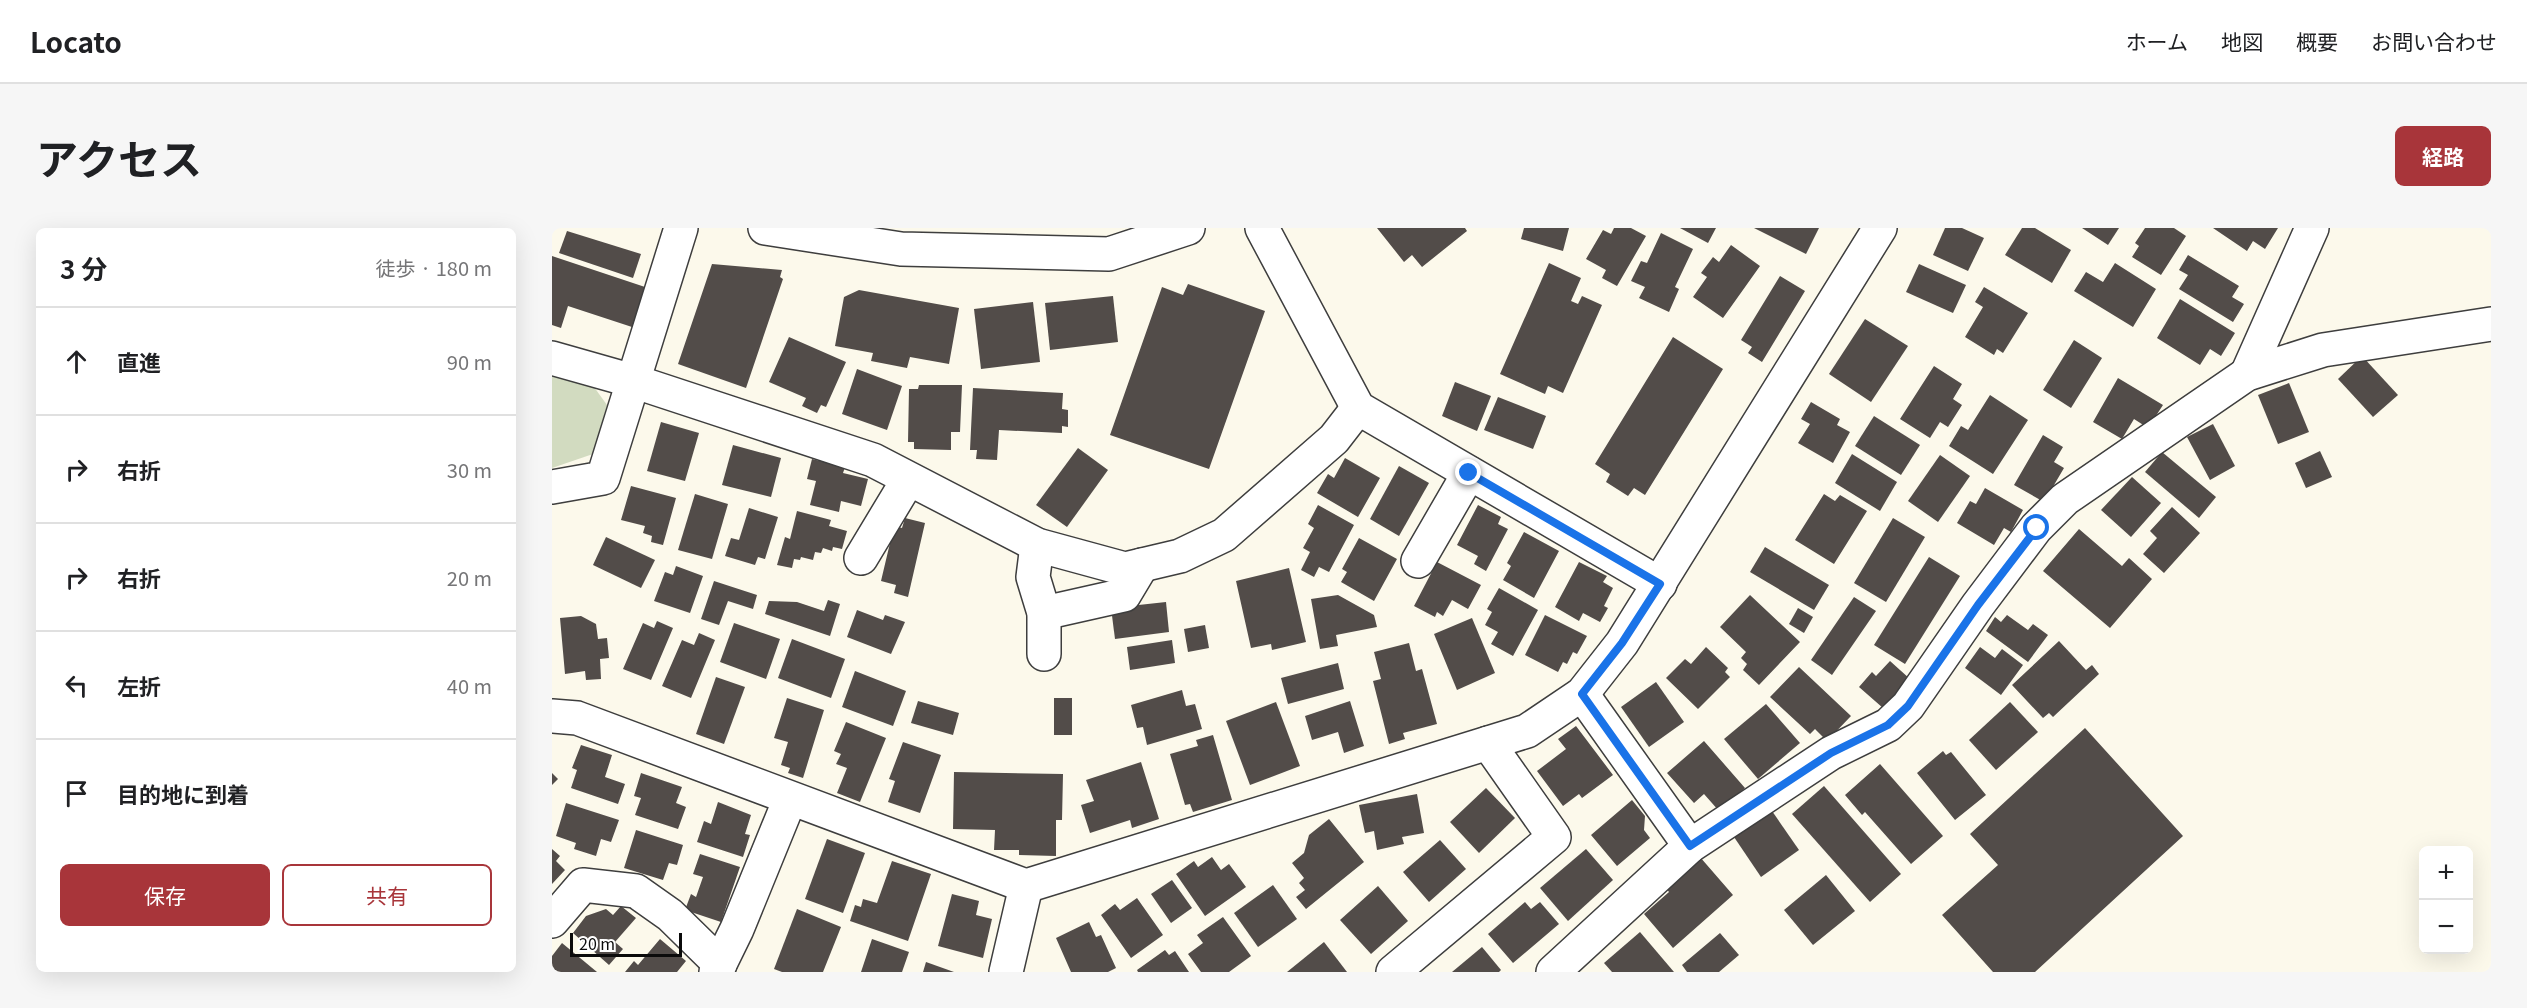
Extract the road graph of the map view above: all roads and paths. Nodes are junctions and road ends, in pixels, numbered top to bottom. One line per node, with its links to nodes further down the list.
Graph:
1 (681, 228): 10 (street)
2 (765, 228): 3 (street)
3 (1188, 228)
4 (1262, 228): 11 (street)
5 (1880, 228): 19 (street)
6 (2313, 228): 9 (street)
7 (2491, 324): 9 (street)
8 (552, 358): 10 (street)
9 (2247, 374): 26 (street)
10 (633, 381): 13 (street); 14 (street)
11 (1358, 408): 12 (street); 18 (street)
12 (1469, 473): 17 (street); 19 (street)
13 (909, 480): 15 (street); 16 (street)
14 (552, 487)
15 (1037, 545): 18 (street); 20 (street)
16 (861, 558)
17 (1418, 561)
18 (1142, 565): 20 (street)
19 (1660, 584): 22 (street)
20 (1044, 613): 21 (street)
21 (1044, 654)
22 (1582, 694): 24 (street); 26 (street)
23 (552, 716): 25 (street)
24 (1488, 742): 27 (street); 31 (street)
25 (790, 799): 27 (street); 29 (street)
26 (1690, 846): 32 (street)
27 (1026, 886): 30 (street)
28 (552, 921): 29 (street)
29 (718, 968)
30 (1006, 972)
31 (1393, 972)
32 (1553, 972)

